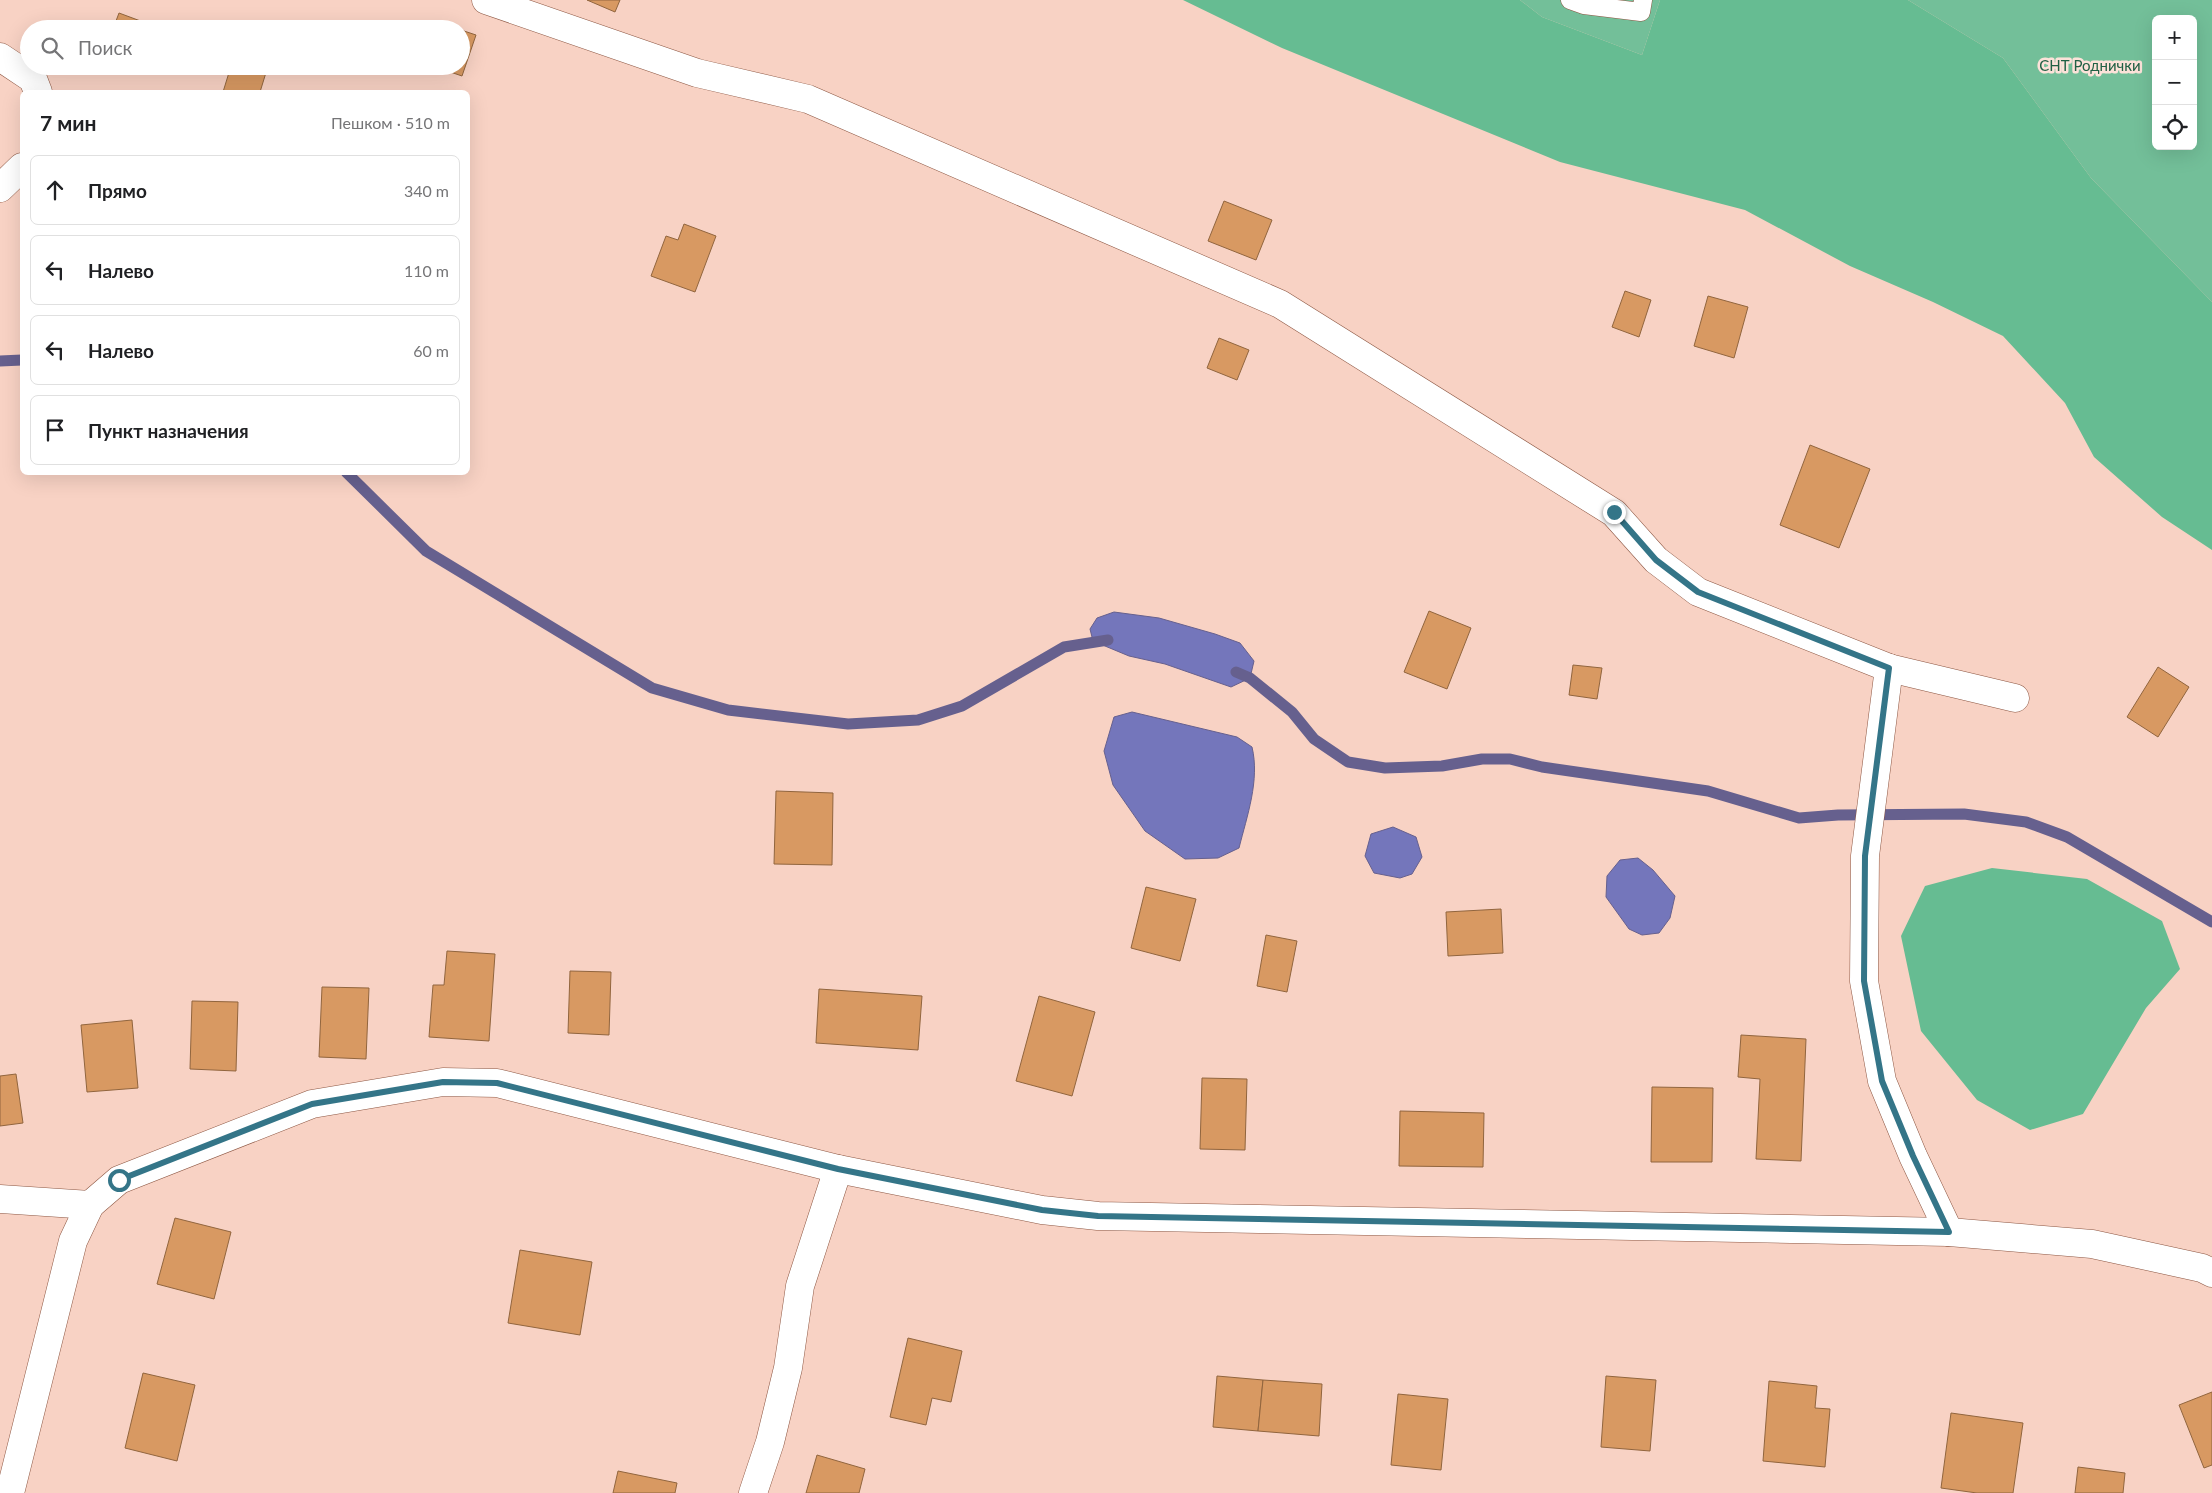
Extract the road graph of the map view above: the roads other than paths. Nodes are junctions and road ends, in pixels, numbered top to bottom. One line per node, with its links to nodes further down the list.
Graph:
1 (486, 0): 10 (street)
2 (1570, 0): 3 (lane)
3 (1643, 0)
4 (0, 57): 5 (street)
5 (20, 70)
6 (27, 75): 7 (street)
7 (37, 90)
8 (20, 169): 9 (street)
9 (0, 188)
10 (1889, 668): 11 (street); 15 (street)
11 (2015, 698)
12 (838, 1169): 14 (street); 15 (street); 18 (street)
13 (0, 1199): 14 (street)
14 (90, 1205): 17 (street)
15 (1949, 1232): 16 (street)
16 (2212, 1273)
17 (10, 1493)
18 (753, 1493)

